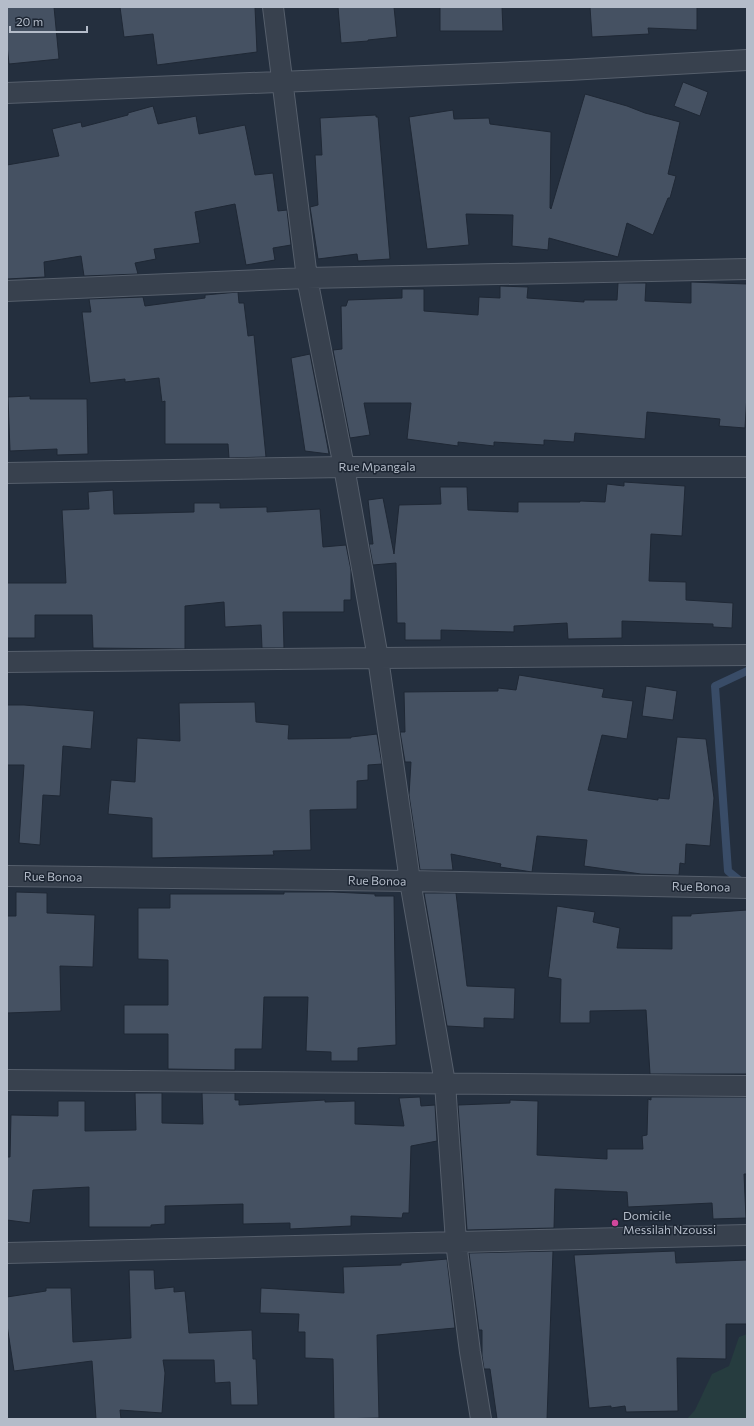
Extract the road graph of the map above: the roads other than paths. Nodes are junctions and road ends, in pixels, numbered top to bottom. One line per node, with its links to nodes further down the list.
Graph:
1 (273, 7): 3 (street)
2 (747, 60): 3 (street)
3 (282, 81): 4 (street); 6 (street)
4 (7, 93)
5 (747, 269): 6 (street)
6 (307, 278): 7 (street); 8 (street)
7 (7, 291)
8 (344, 467): 9 (street, Rue Mpangala); 10 (street, Rue Mpangala); 12 (street)
9 (747, 467)
10 (7, 472)
11 (747, 656): 12 (street)
12 (378, 658): 13 (street); 15 (street)
13 (7, 662)
14 (7, 876): 15 (street, Rue Bonoa)
15 (410, 881): 16 (street, Rue Bonoa); 18 (street)
16 (747, 888)
17 (7, 1080): 18 (street)
18 (445, 1083): 19 (street); 21 (street)
19 (747, 1086)
20 (747, 1235): 21 (street)
21 (456, 1242): 22 (street); 23 (street)
22 (7, 1253)
23 (480, 1419)

